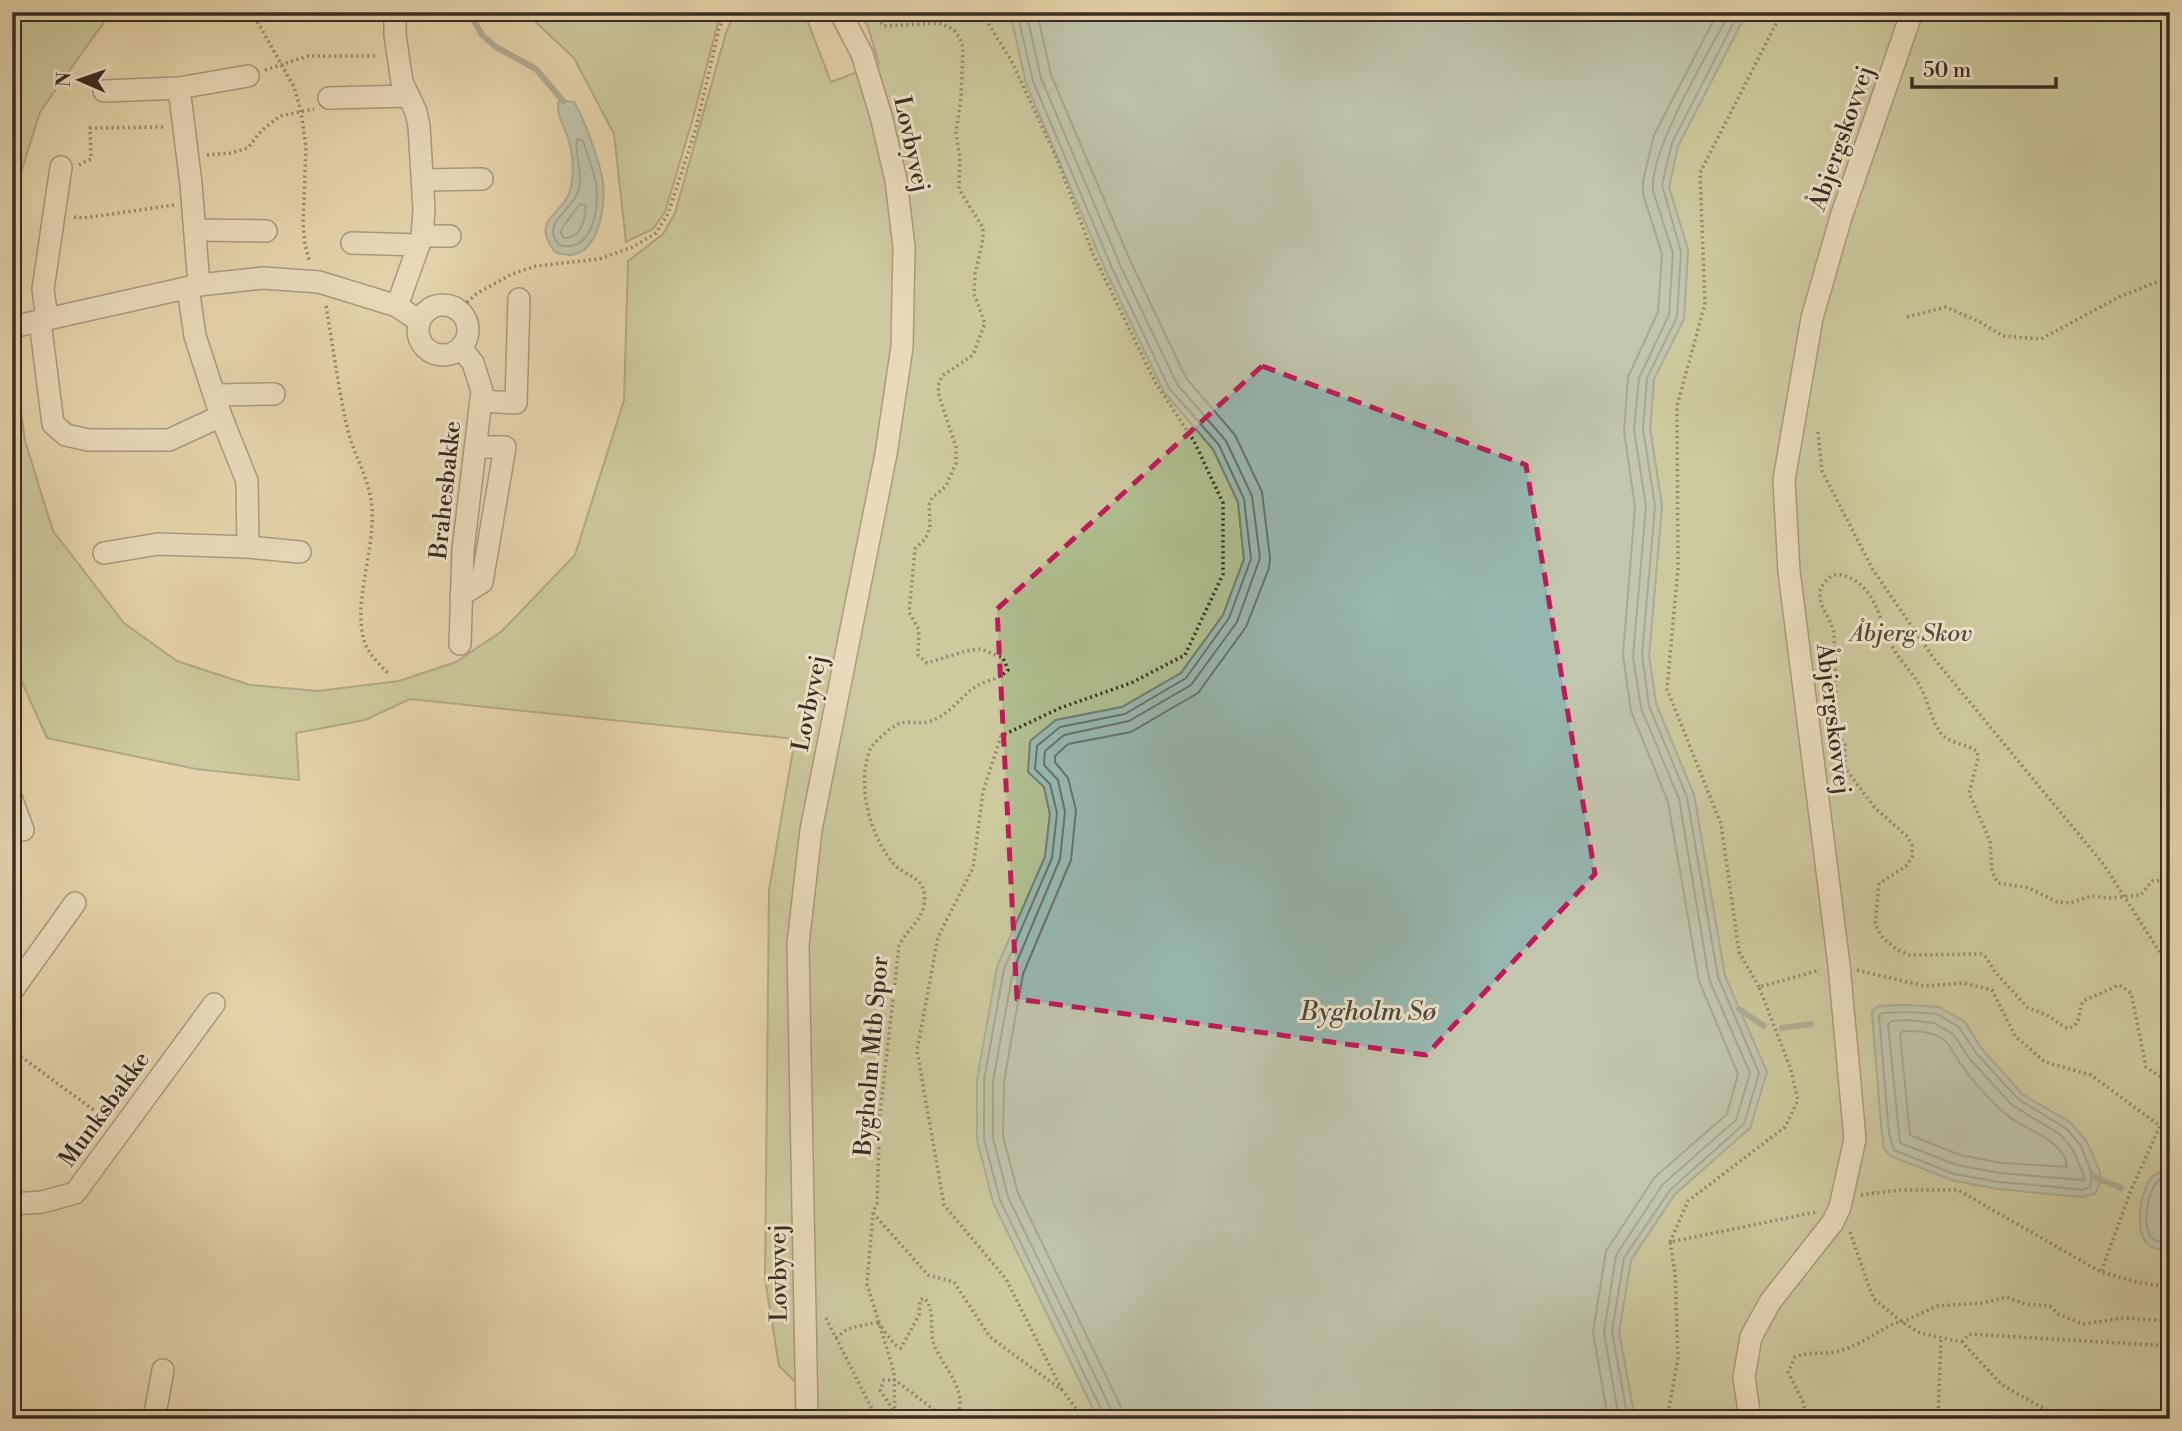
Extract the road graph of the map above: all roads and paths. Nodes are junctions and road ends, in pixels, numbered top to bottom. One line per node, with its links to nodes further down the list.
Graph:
1 (252, 12): 10 (path)
2 (395, 12): 9 (street)
3 (726, 12): 34 (path)
4 (840, 12): 85 (street, Lovbyvej)
5 (879, 12): 68 (path, Bygholm Mtb Spor)
6 (977, 12): 82 (path)
7 (1782, 12): 59 (path)
8 (1912, 12): 57 (street, Åbjergskovvej)
9 (398, 56): 10 (path); 14 (street)
10 (280, 64): 11 (path); 16 (path)
11 (248, 76): 12 (street)
12 (179, 88): 13 (street); 17 (street)
13 (104, 91)
14 (409, 96): 15 (street); 21 (street)
15 (329, 98): 16 (path)
16 (301, 111): 18 (path); 30 (path)
17 (184, 126): 18 (street); 19 (path)
18 (188, 157): 22 (street)
19 (60, 172): 23 (street)
20 (482, 179): 21 (street)
21 (424, 180): 27 (street)
22 (192, 203): 23 (path); 24 (street)
23 (54, 215): 36 (street)
24 (195, 230): 25 (street); 31 (street)
25 (267, 231)
26 (450, 236): 27 (street)
27 (420, 240): 28 (street); 33 (street)
28 (352, 243)
29 (2170, 277): 35 (path)
30 (319, 282): 31 (street); 33 (street); 51 (path)
31 (194, 287): 36 (street); 41 (street)
32 (519, 299): 42 (street)
33 (397, 306): 37 (street)
34 (459, 310): 37 (street); 39 (street)
35 (1907, 317)
36 (43, 320): 38 (street); 43 (street)
37 (419, 321): 39 (street)
38 (12, 327)
39 (461, 348): 42 (street, Brahesbakke)
40 (274, 394): 41 (street)
41 (215, 395): 43 (street)
42 (481, 401): 45 (street, Brahesbakke)
43 (221, 416): 46 (street)
44 (1818, 432): 55 (path)
45 (476, 447): 49 (street, Brahesbakke); 49 (street)
46 (248, 547): 47 (street); 48 (street)
47 (300, 552)
48 (104, 553)
49 (461, 595): 50 (street, Brahesbakke)
50 (460, 644)
51 (389, 674)
52 (17, 795): 53 (street)
53 (23, 830)
54 (2170, 879): 55 (path)
55 (2125, 896): 58 (path); 63 (path)
56 (75, 903): 60 (street)
57 (1839, 965): 59 (path); 67 (street, Åbjergskovvej); 70 (path)
58 (2170, 968)
59 (1759, 987): 69 (path)
60 (12, 991)
61 (214, 1004): 64 (street, Munksbakke)
62 (12, 1050): 64 (path)
63 (2170, 1083)
64 (122, 1130): 66 (street, Munksbakke)
65 (1859, 1195): 70 (path)
66 (12, 1204)
67 (1840, 1207): 69 (path); 75 (path); 91 (street, Åbjergskovvej)
68 (873, 1213): 74 (path); 82 (path)
69 (1671, 1242): 90 (path)
70 (2101, 1272): 71 (path)
71 (2170, 1287)
72 (824, 1314): 76 (path)
73 (2170, 1321): 75 (path)
74 (877, 1322): 76 (path); 81 (path); 88 (path)
75 (1902, 1322): 77 (path); 92 (path)
76 (836, 1338): 86 (path)
77 (1941, 1338): 78 (path); 93 (path)
78 (1962, 1342): 79 (path); 94 (path)
79 (2170, 1346)
80 (163, 1370): 84 (street)
81 (895, 1380): 83 (path); 83 (path); 87 (path)
82 (1062, 1390): 89 (path)
83 (896, 1417)
84 (154, 1419)
85 (807, 1419)
86 (877, 1419)
87 (946, 1419)
88 (953, 1419)
89 (1084, 1419)
90 (1667, 1419)
91 (1750, 1419)
92 (1806, 1419)
93 (1938, 1419)
94 (2062, 1419)

